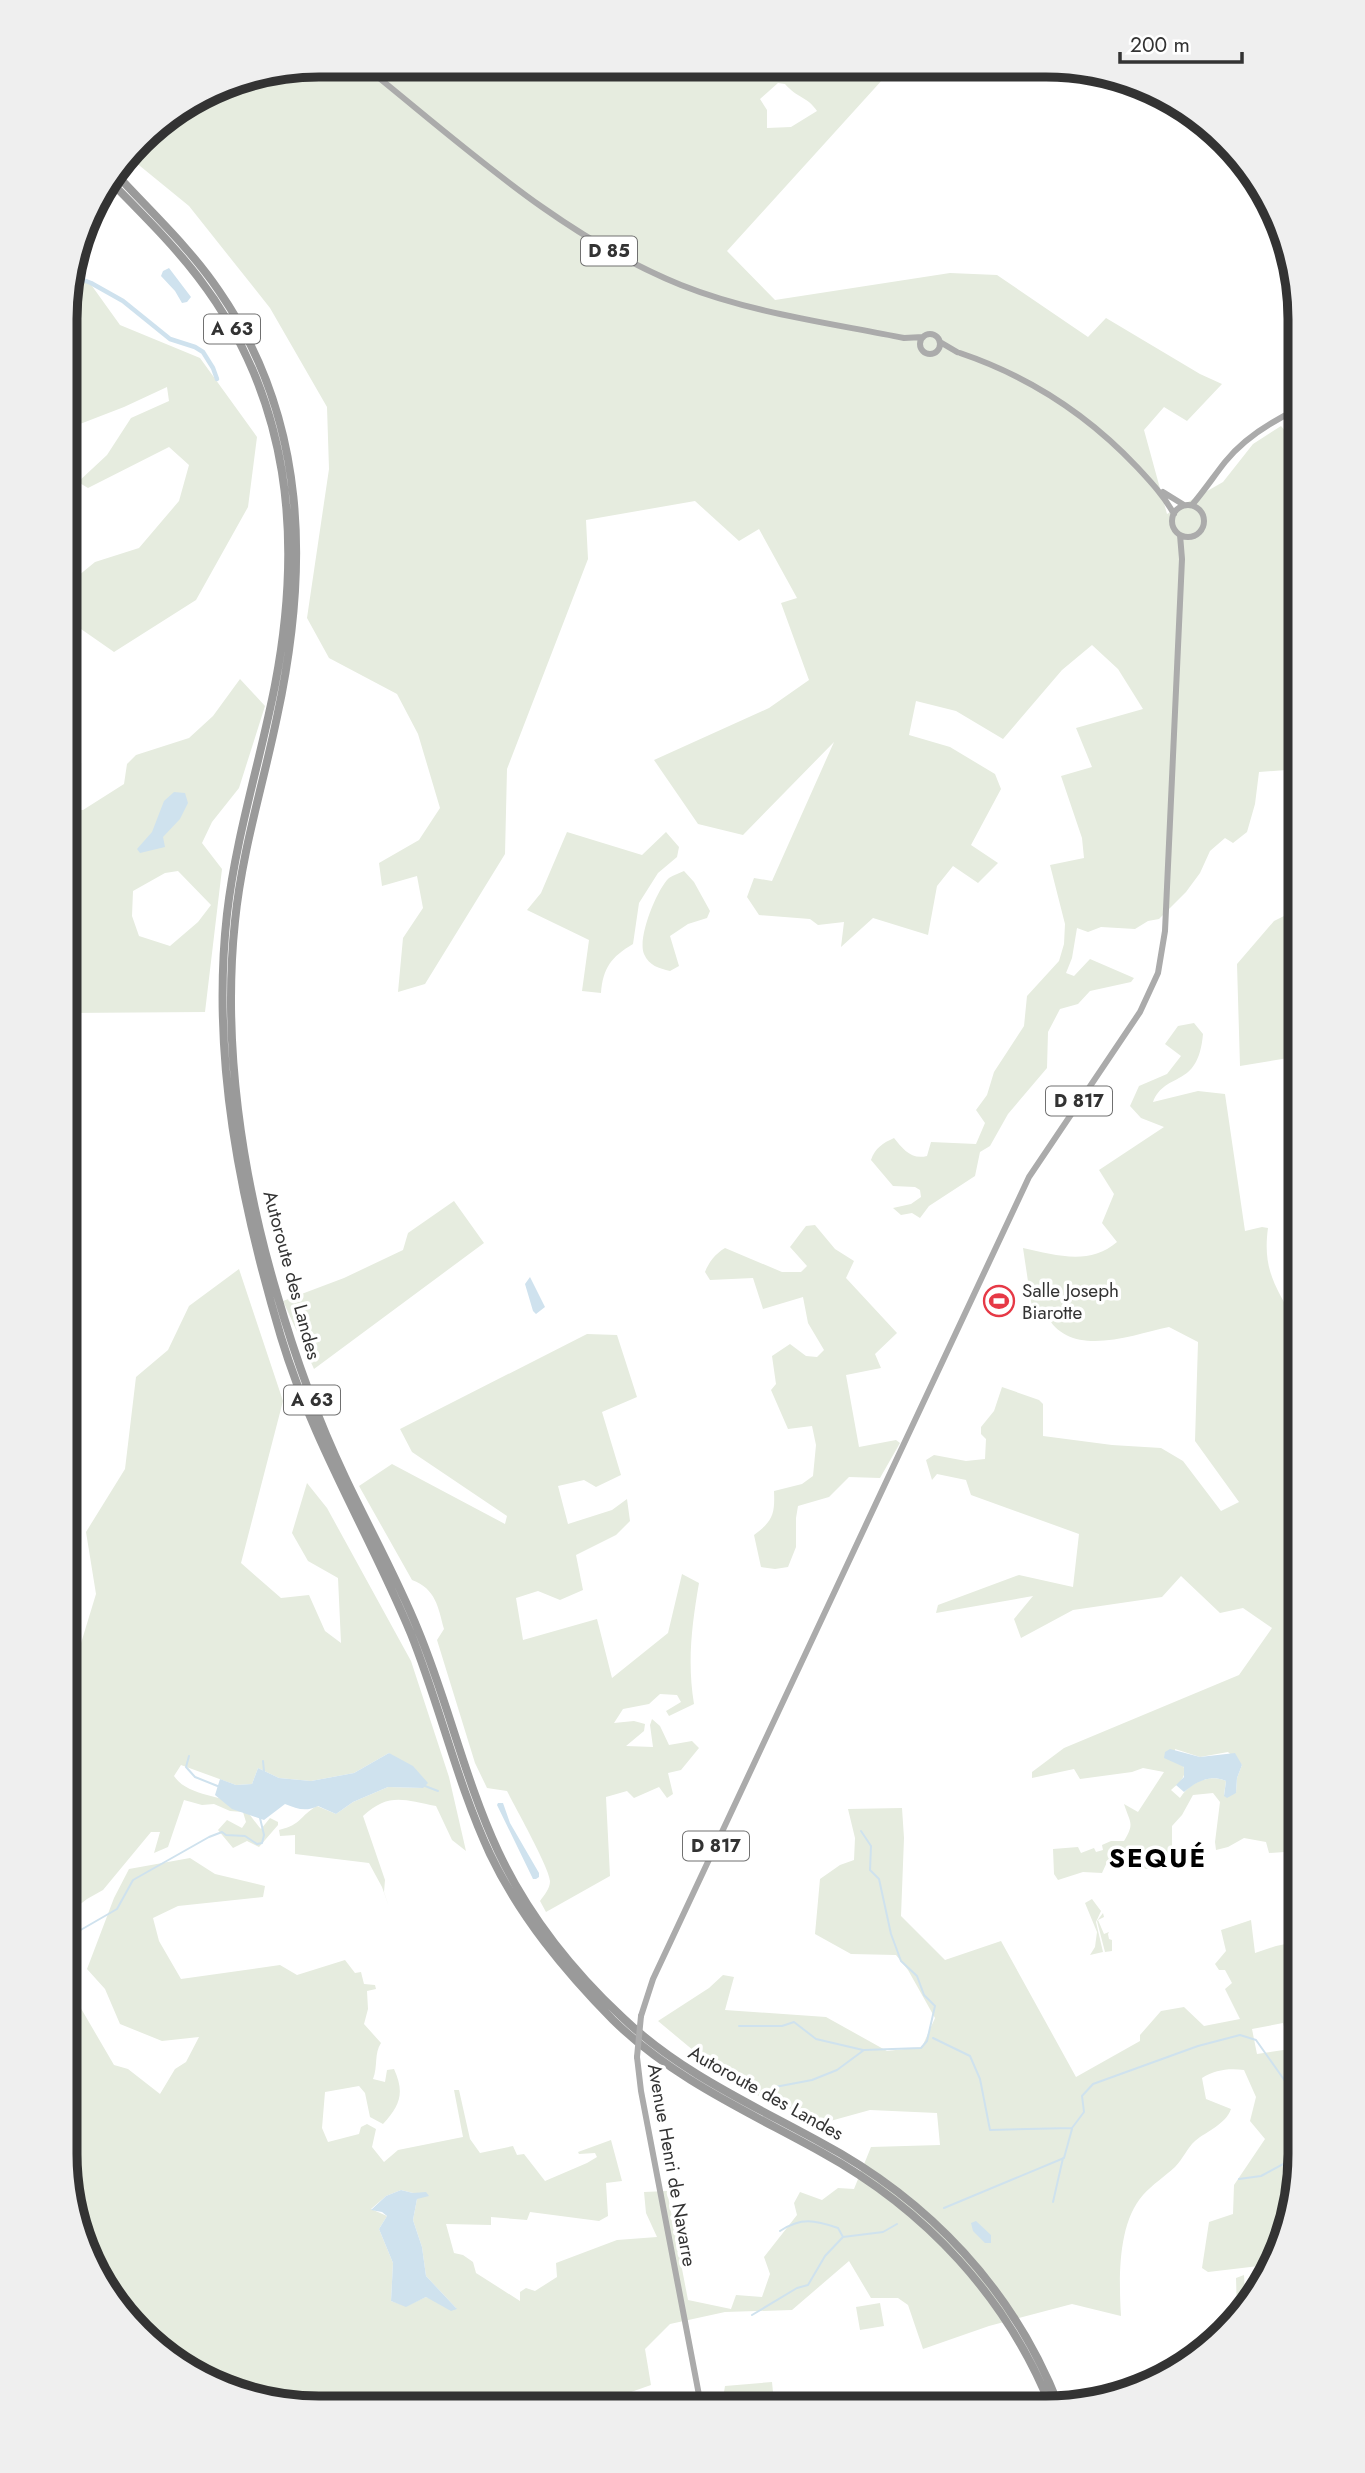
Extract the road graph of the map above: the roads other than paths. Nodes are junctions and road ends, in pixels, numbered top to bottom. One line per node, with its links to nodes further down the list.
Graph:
1 (379, 78): 5 (main road, D 85)
2 (122, 180): 20 (highway, Autoroute des Landes / A 63)
3 (116, 188): 21 (highway, Autoroute des Landes / A 63)
4 (923, 337): 5 (main road, D 85); 6 (main road); 7 (main road)
5 (904, 338): 7 (main road, D 85)
6 (940, 342): 8 (main road); 8 (main road)
7 (920, 347): 8 (main road)
8 (938, 350)
9 (960, 353): 12 (main road)
10 (1288, 414): 11 (main road)
11 (1208, 486): 13 (main road); 14 (main road)
12 (1156, 487): 13 (main road); 15 (main road)
13 (1188, 505): 14 (main road); 15 (main road)
14 (1200, 509): 17 (main road)
15 (1174, 514): 16 (main road)
16 (1180, 535): 17 (main road); 18 (main road, D 817)
17 (1192, 536): 18 (main road, D 817)
18 (1182, 559): 19 (main road, Avenue Henri de Navarre / D 817, bridge)
19 (699, 2395)
20 (1054, 2395)
21 (1046, 2396)

